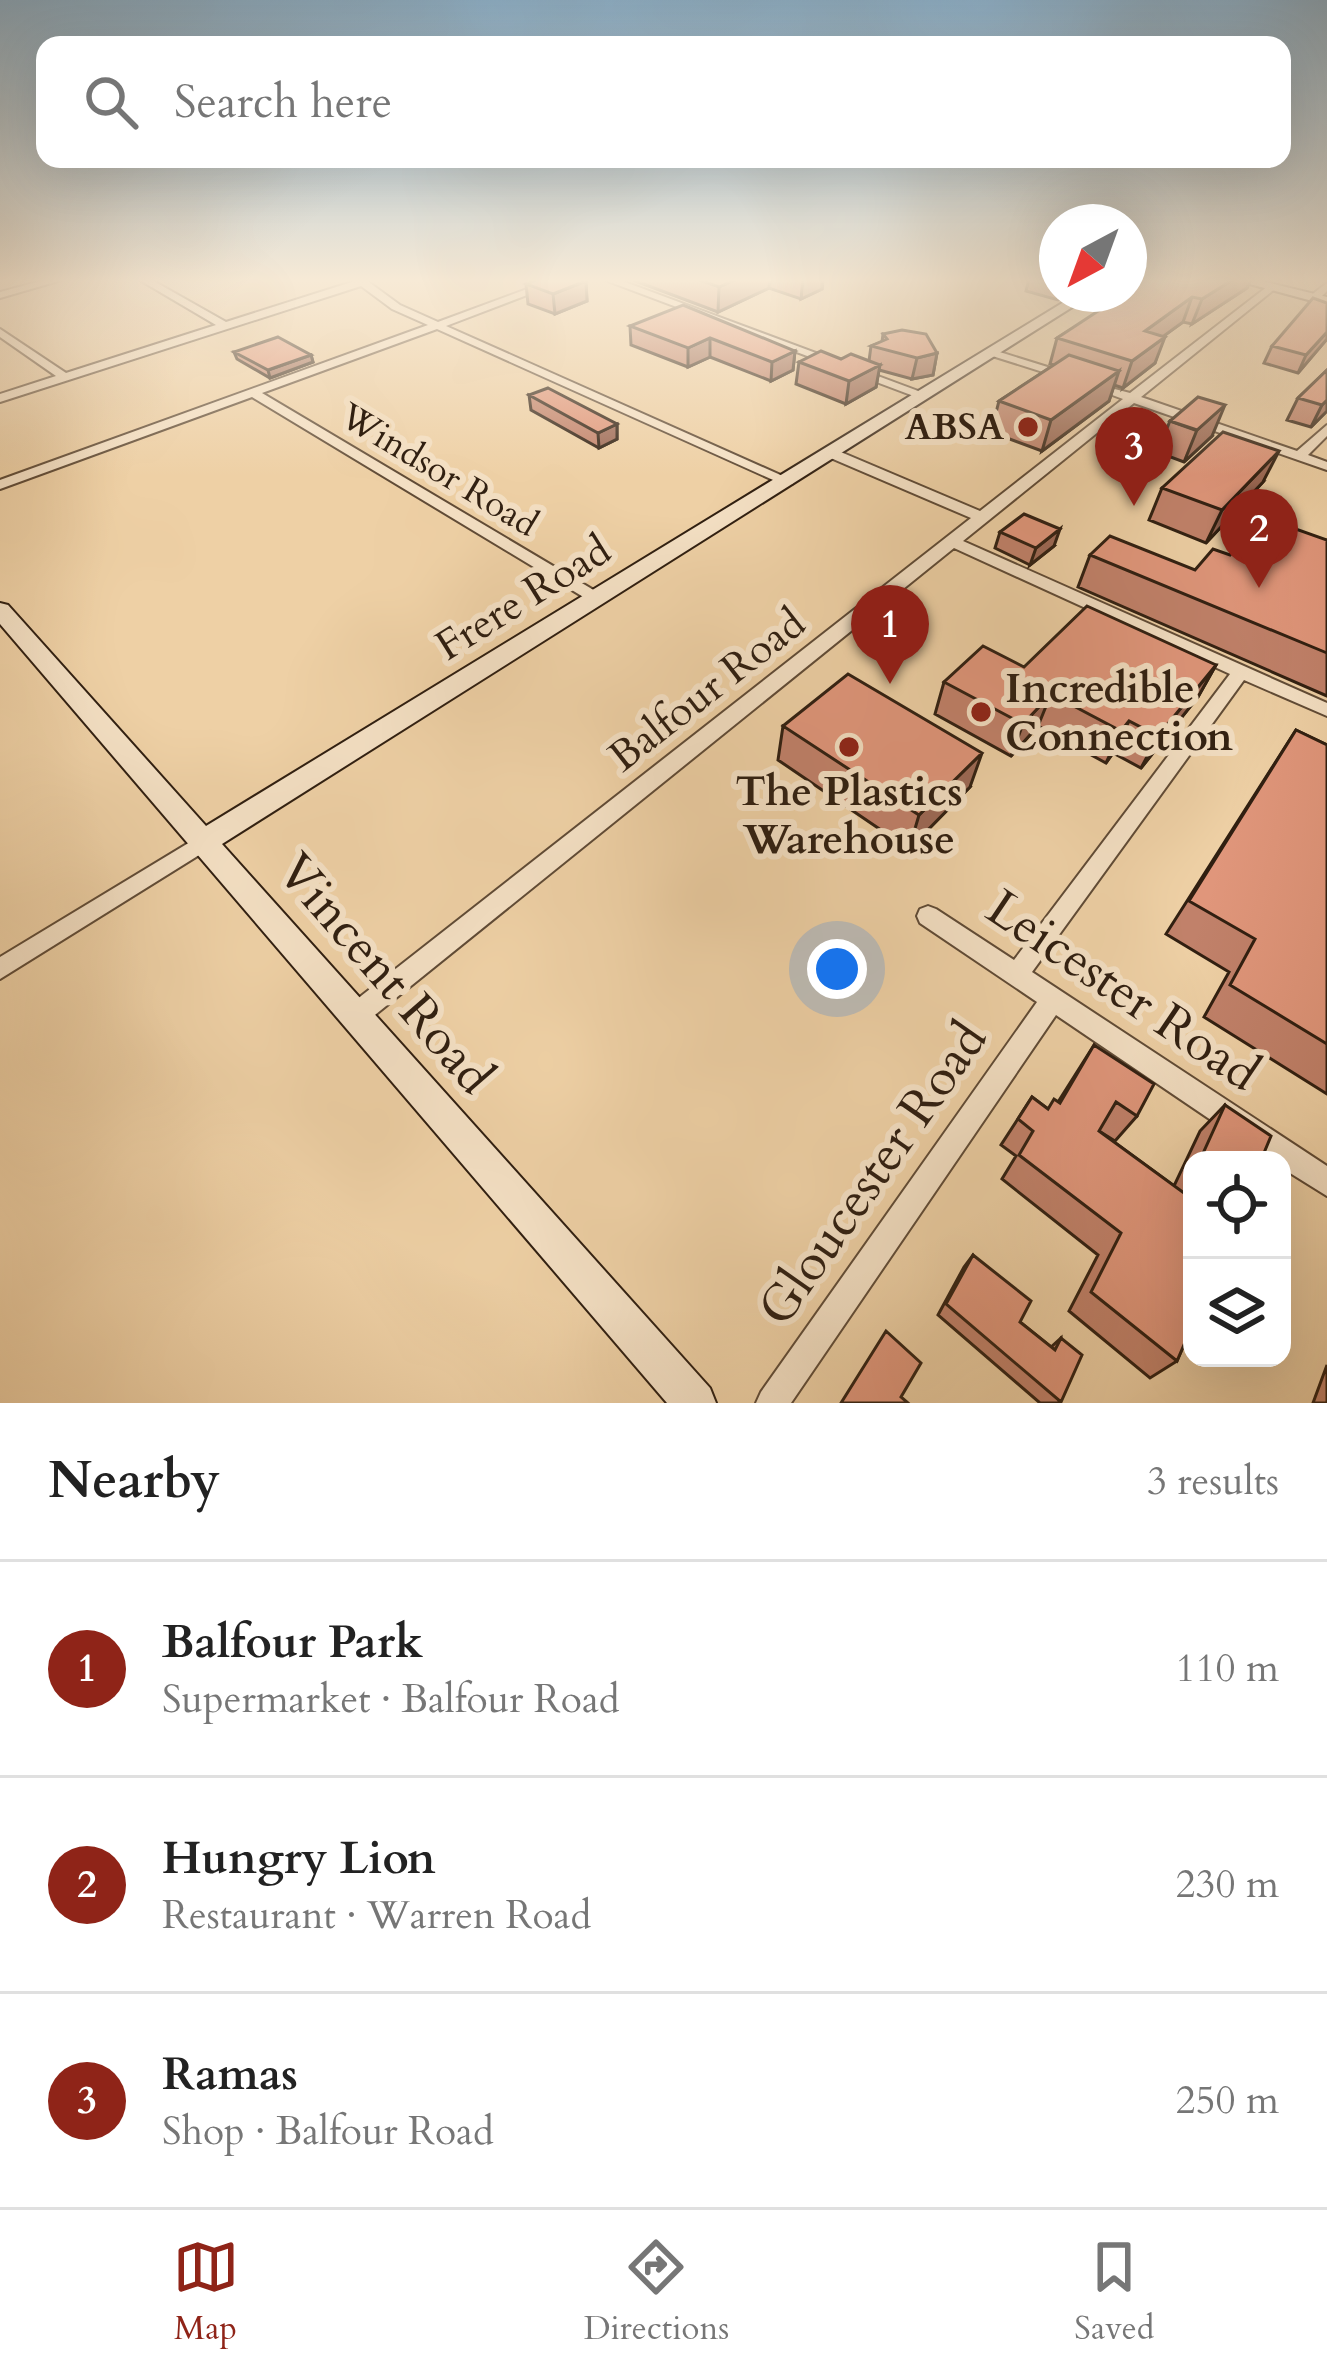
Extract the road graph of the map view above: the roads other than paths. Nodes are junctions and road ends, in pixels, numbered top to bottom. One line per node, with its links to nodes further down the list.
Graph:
1 (18, 344): 9 (street)
2 (167, 344): 9 (street)
3 (382, 344): 10 (street)
4 (484, 344): 18 (street)
5 (787, 344): 11 (street)
6 (1002, 344): 8 (street, Frere Road)
7 (1200, 344): 12 (street, Balfour Road)
8 (990, 352): 11 (street, Frere Road); 12 (street)
9 (64, 377): 13 (street)
10 (252, 392): 19 (street); 22 (street, Windsor Road)
11 (923, 394): 15 (street, Frere Road)
12 (1133, 397): 16 (street); 20 (street, Balfour Road)
13 (0, 398)
14 (1327, 429): 16 (street)
15 (831, 453): 18 (street, Frere Road); 20 (street)
16 (1301, 455): 17 (street)
17 (1327, 466)
18 (787, 481): 22 (street, Frere Road)
19 (0, 485)
20 (981, 517): 21 (street, Balfour Road)
21 (952, 542): 24 (street); 31 (street, Balfour Road)
22 (596, 598): 26 (street, Frere Road)
23 (0, 610): 26 (street, Vincent Road)
24 (1241, 672): 25 (street); 29 (street)
25 (1327, 710)
26 (206, 841): 28 (street, Frere Road); 31 (street, Vincent Road)
27 (928, 916): 29 (street, Leicester Road)
28 (0, 969)
29 (1017, 974): 30 (street, Leicester Road)
30 (1053, 999): 32 (street, Leicester Road); 34 (street, Gloucester Road)
31 (356, 1015): 33 (street, Vincent Road)
32 (1327, 1182)
33 (695, 1403)
34 (772, 1403)

